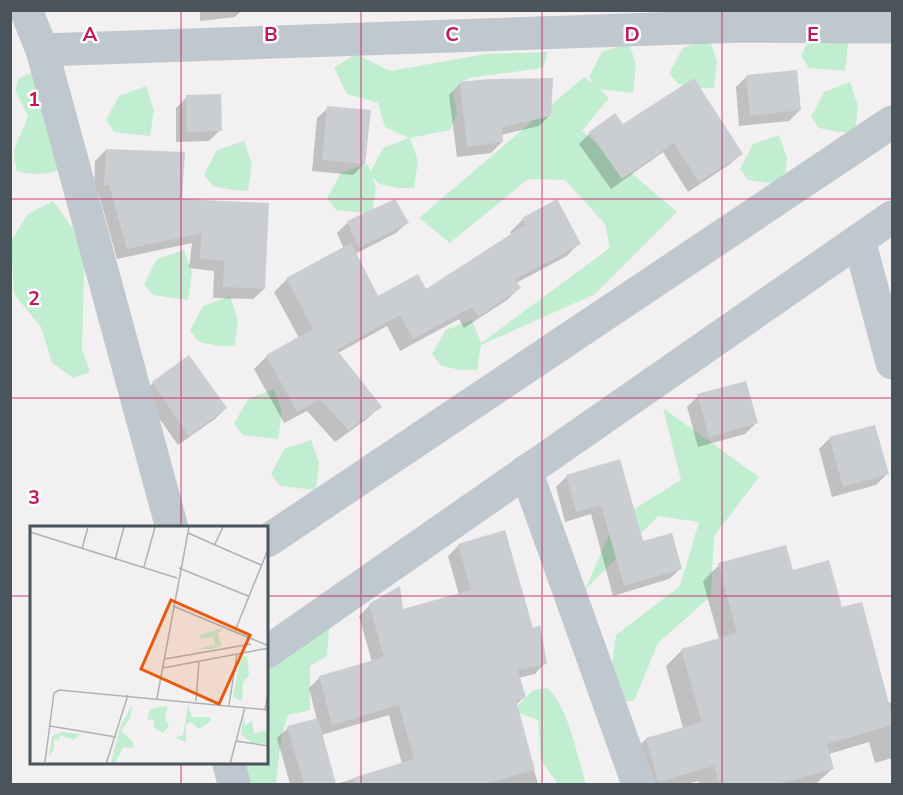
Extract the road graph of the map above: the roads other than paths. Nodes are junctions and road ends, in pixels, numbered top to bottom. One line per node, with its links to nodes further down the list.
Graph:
1 (26, 10): 4 (street)
2 (743, 18): 3 (street); 4 (street)
3 (892, 27)
4 (42, 50): 10 (street)
5 (892, 122): 11 (street)
6 (892, 218): 7 (street)
7 (859, 240): 8 (street); 9 (street)
8 (892, 363)
9 (526, 471): 12 (street); 15 (street)
10 (171, 526)
11 (268, 540)
12 (268, 651)
13 (229, 765): 14 (street)
14 (234, 784)
15 (638, 784)

